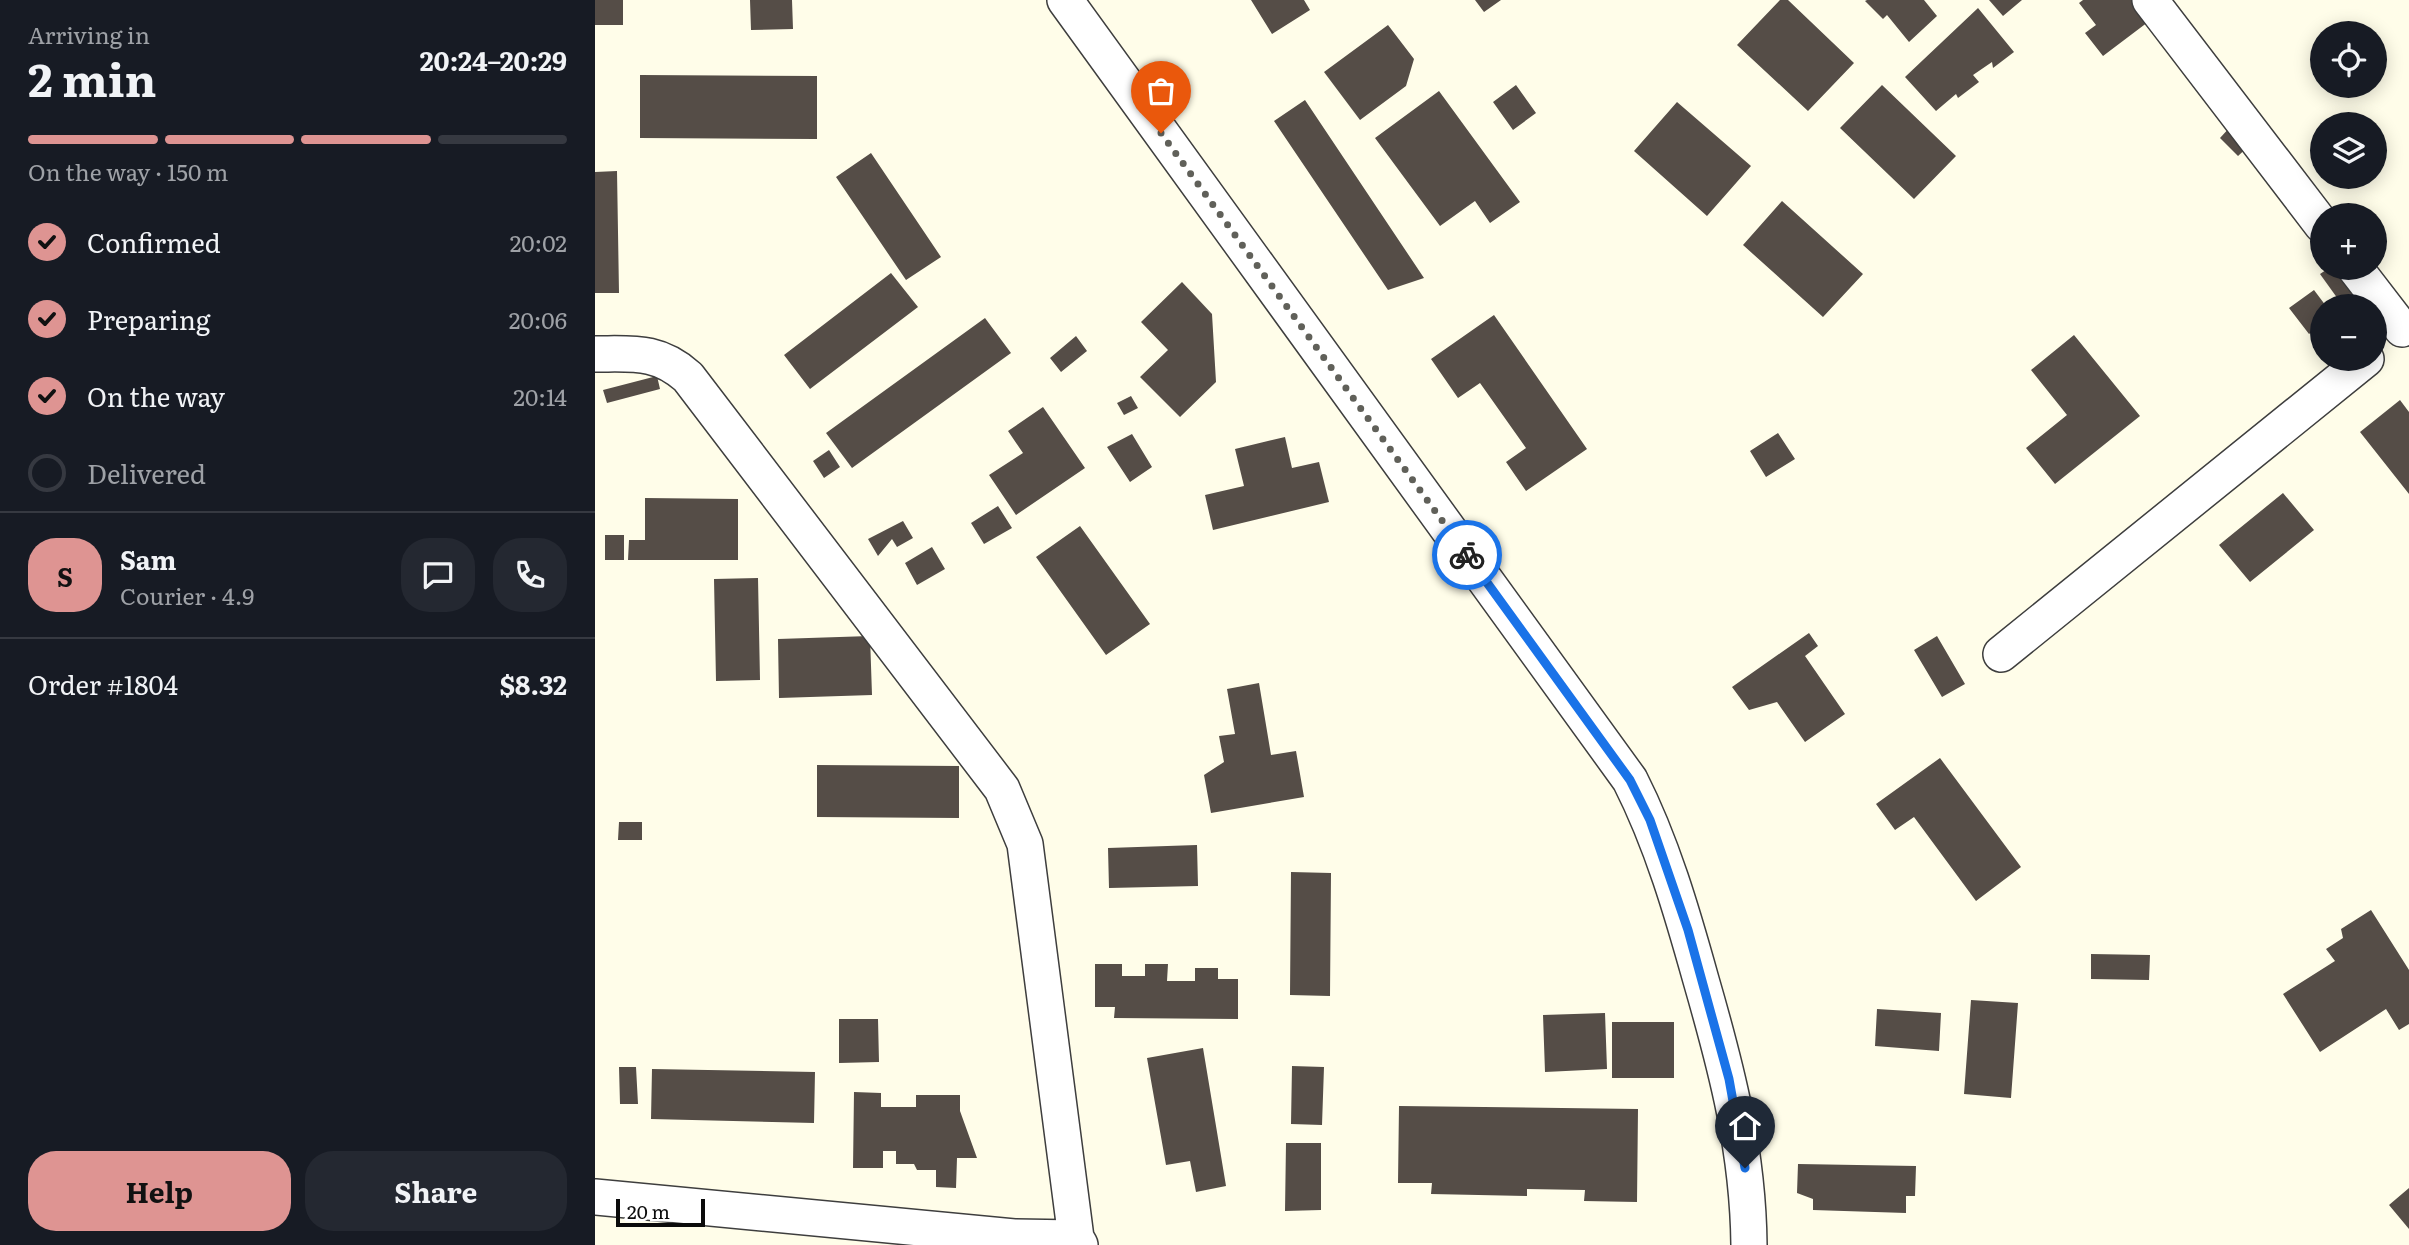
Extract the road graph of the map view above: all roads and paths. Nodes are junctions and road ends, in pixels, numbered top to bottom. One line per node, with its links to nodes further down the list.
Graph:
1 (1065, 0): 12 (street)
2 (2150, 0): 3 (street)
3 (2310, 209)
4 (2365, 280): 5 (street)
5 (2406, 327): 6 (street)
6 (2387, 342)
7 (595, 354): 11 (street)
8 (2351, 371): 9 (street)
9 (2001, 654)
10 (595, 1197): 11 (street)
11 (1078, 1242)
12 (1749, 1245)

